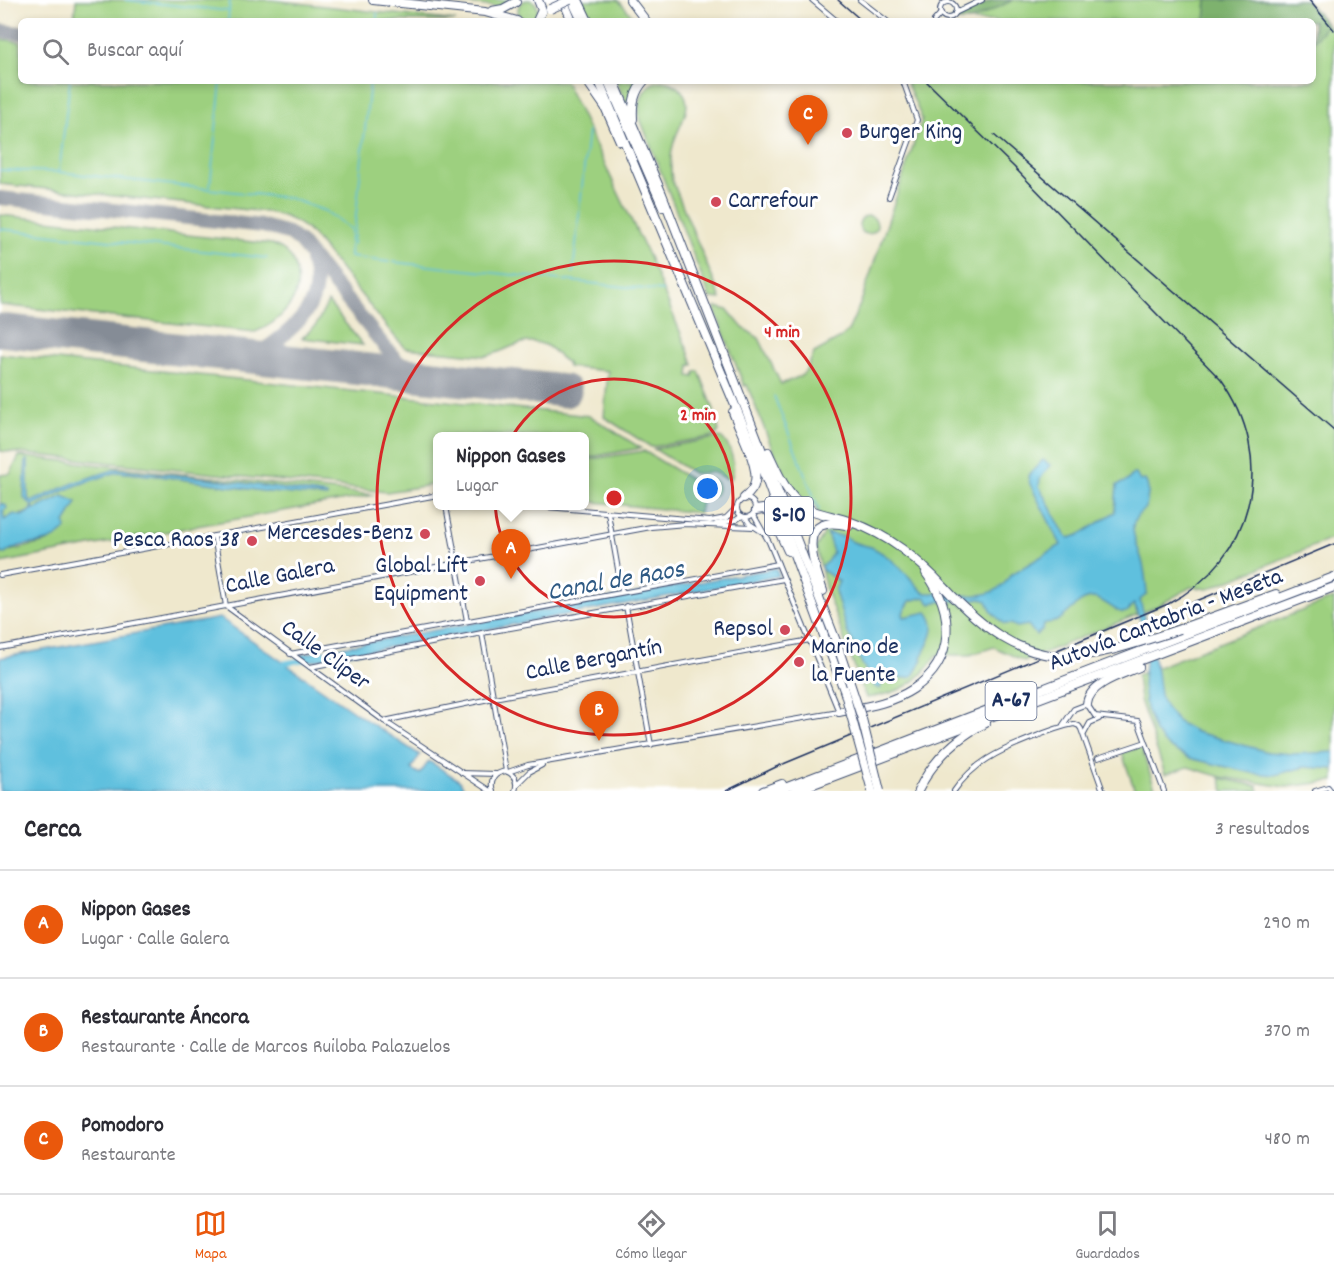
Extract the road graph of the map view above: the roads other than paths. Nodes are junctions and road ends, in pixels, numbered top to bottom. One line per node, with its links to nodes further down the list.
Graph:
1 (373, 0): 14 (highway)
2 (563, 0): 21 (highway)
3 (571, 0): 15 (highway, bridge); 22 (highway)
4 (578, 0): 23 (highway)
5 (632, 0): 24 (highway)
6 (812, 0): 25 (street)
7 (860, 0): 26 (street)
8 (982, 0): 13 (street)
9 (517, 1): 14 (highway); 19 (highway)
10 (541, 1): 15 (highway)
11 (942, 2): 12 (street); 16 (street)
12 (954, 6): 13 (street); 17 (street)
13 (969, 6): 17 (street)
14 (485, 12): 18 (highway)
15 (542, 13): 20 (highway)
16 (941, 13): 27 (street); 28 (street)
17 (955, 13): 28 (street)
18 (511, 18)
19 (516, 18)
20 (539, 18)
21 (571, 18)
22 (580, 18)
23 (587, 18)
24 (644, 18)
25 (833, 18)
26 (883, 18)
27 (937, 18)
28 (946, 18)
29 (589, 84): 36 (highway)
30 (600, 84): 36 (highway, S-10)
31 (609, 84): 38 (highway, S-10)
32 (615, 84): 35 (highway)
33 (641, 84): 35 (highway)
34 (904, 84): 37 (street)
35 (635, 129): 38 (highway)
36 (641, 183): 40 (highway, S-10)
37 (889, 197)
38 (676, 233): 39 (highway, S-10)
39 (723, 351): 56 (highway); 71 (highway, S-10)
40 (722, 376): 42 (highway); 65 (highway, S-10)
41 (433, 496): 55 (street)
42 (744, 498): 43 (street); 46 (street)
43 (737, 507): 49 (street); 50 (street)
44 (447, 510): 57 (street)
45 (577, 510): 47 (street)
46 (754, 512): 49 (street); 53 (street); 65 (highway)
47 (608, 513): 48 (street); 54 (street)
48 (650, 517): 50 (street); 52 (street)
49 (743, 517): 50 (street, Calle Galera); 51 (street)
50 (710, 523): 51 (street, Calle Galera); 52 (street, Calle Galera)
51 (753, 526): 53 (street)
52 (651, 527): 54 (street, Calle Galera)
53 (765, 533): 58 (street)
54 (612, 535): 57 (street, Calle Galera); 64 (street)
55 (214, 536): 59 (street); 66 (street)
56 (885, 538): 63 (highway); 71 (highway)
57 (456, 563): 66 (street, Calle Galera); 68 (street)
58 (778, 564): 61 (street); 64 (street)
59 (0, 575)
60 (1334, 576): 63 (highway, bridge); 86 (highway, Autovía Cantabria - Meseta / A-67)
61 (784, 579): 67 (street); 70 (street)
62 (1334, 587): 74 (highway, Autovía Cantabria - Meseta)
63 (941, 589): 80 (highway)
64 (622, 592): 68 (street)
65 (812, 599): 71 (highway, S-10)
66 (226, 606): 72 (street, Calle Galera); 73 (street, Calle Cliper)
67 (626, 606): 69 (street); 76 (street)
68 (467, 621): 73 (street)
69 (482, 633): 75 (street); 78 (street)
70 (810, 640): 76 (street, Calle Bergantín); 80 (street)
71 (834, 642): 101 (highway, S-10, bridge); 102 (highway, S-10, bridge)
72 (0, 648)
73 (290, 654): 75 (street, Calle Cliper)
74 (1142, 663): 77 (highway, Autovía Cantabria - Meseta / A-67); 79 (highway)
75 (308, 666): 82 (street, Calle Cliper)
76 (637, 671): 78 (street, Calle Bergantín); 87 (street)
77 (1071, 688): 88 (highway, Autovía Cantabria - Meseta / A-67); 103 (highway)
78 (494, 698): 82 (street, Calle Bergantín); 91 (street)
79 (1087, 704): 81 (street); 83 (street)
80 (839, 712): 87 (street)
81 (1102, 718): 84 (street); 85 (street)
82 (384, 721): 92 (street, Calle Cliper)
83 (1062, 727): 84 (street); 104 (street)
84 (1083, 735): 105 (street)
85 (1146, 742): 89 (street); 106 (street)
86 (899, 744): 97 (highway); 98 (highway, Autovía Cantabria - Meseta / A-67)
87 (651, 745): 90 (street)
88 (909, 748): 99 (highway, Autovía Cantabria - Meseta / A-67); 100 (highway)
89 (1098, 758)
90 (546, 764): 91 (street); 94 (street)
91 (507, 771): 93 (street); 94 (street)
92 (462, 773): 93 (street); 95 (street, Calle Cliper)
93 (496, 774): 95 (street)
94 (517, 785): 96 (street)
95 (491, 791)
96 (515, 791)
97 (763, 791)
98 (777, 791)
99 (795, 791)
100 (810, 791)
101 (870, 791)
102 (881, 791)
103 (918, 791)
104 (954, 791)
105 (1103, 791)
106 (1164, 791)
107 (1316, 791): 108 (street)
108 (1331, 791)

